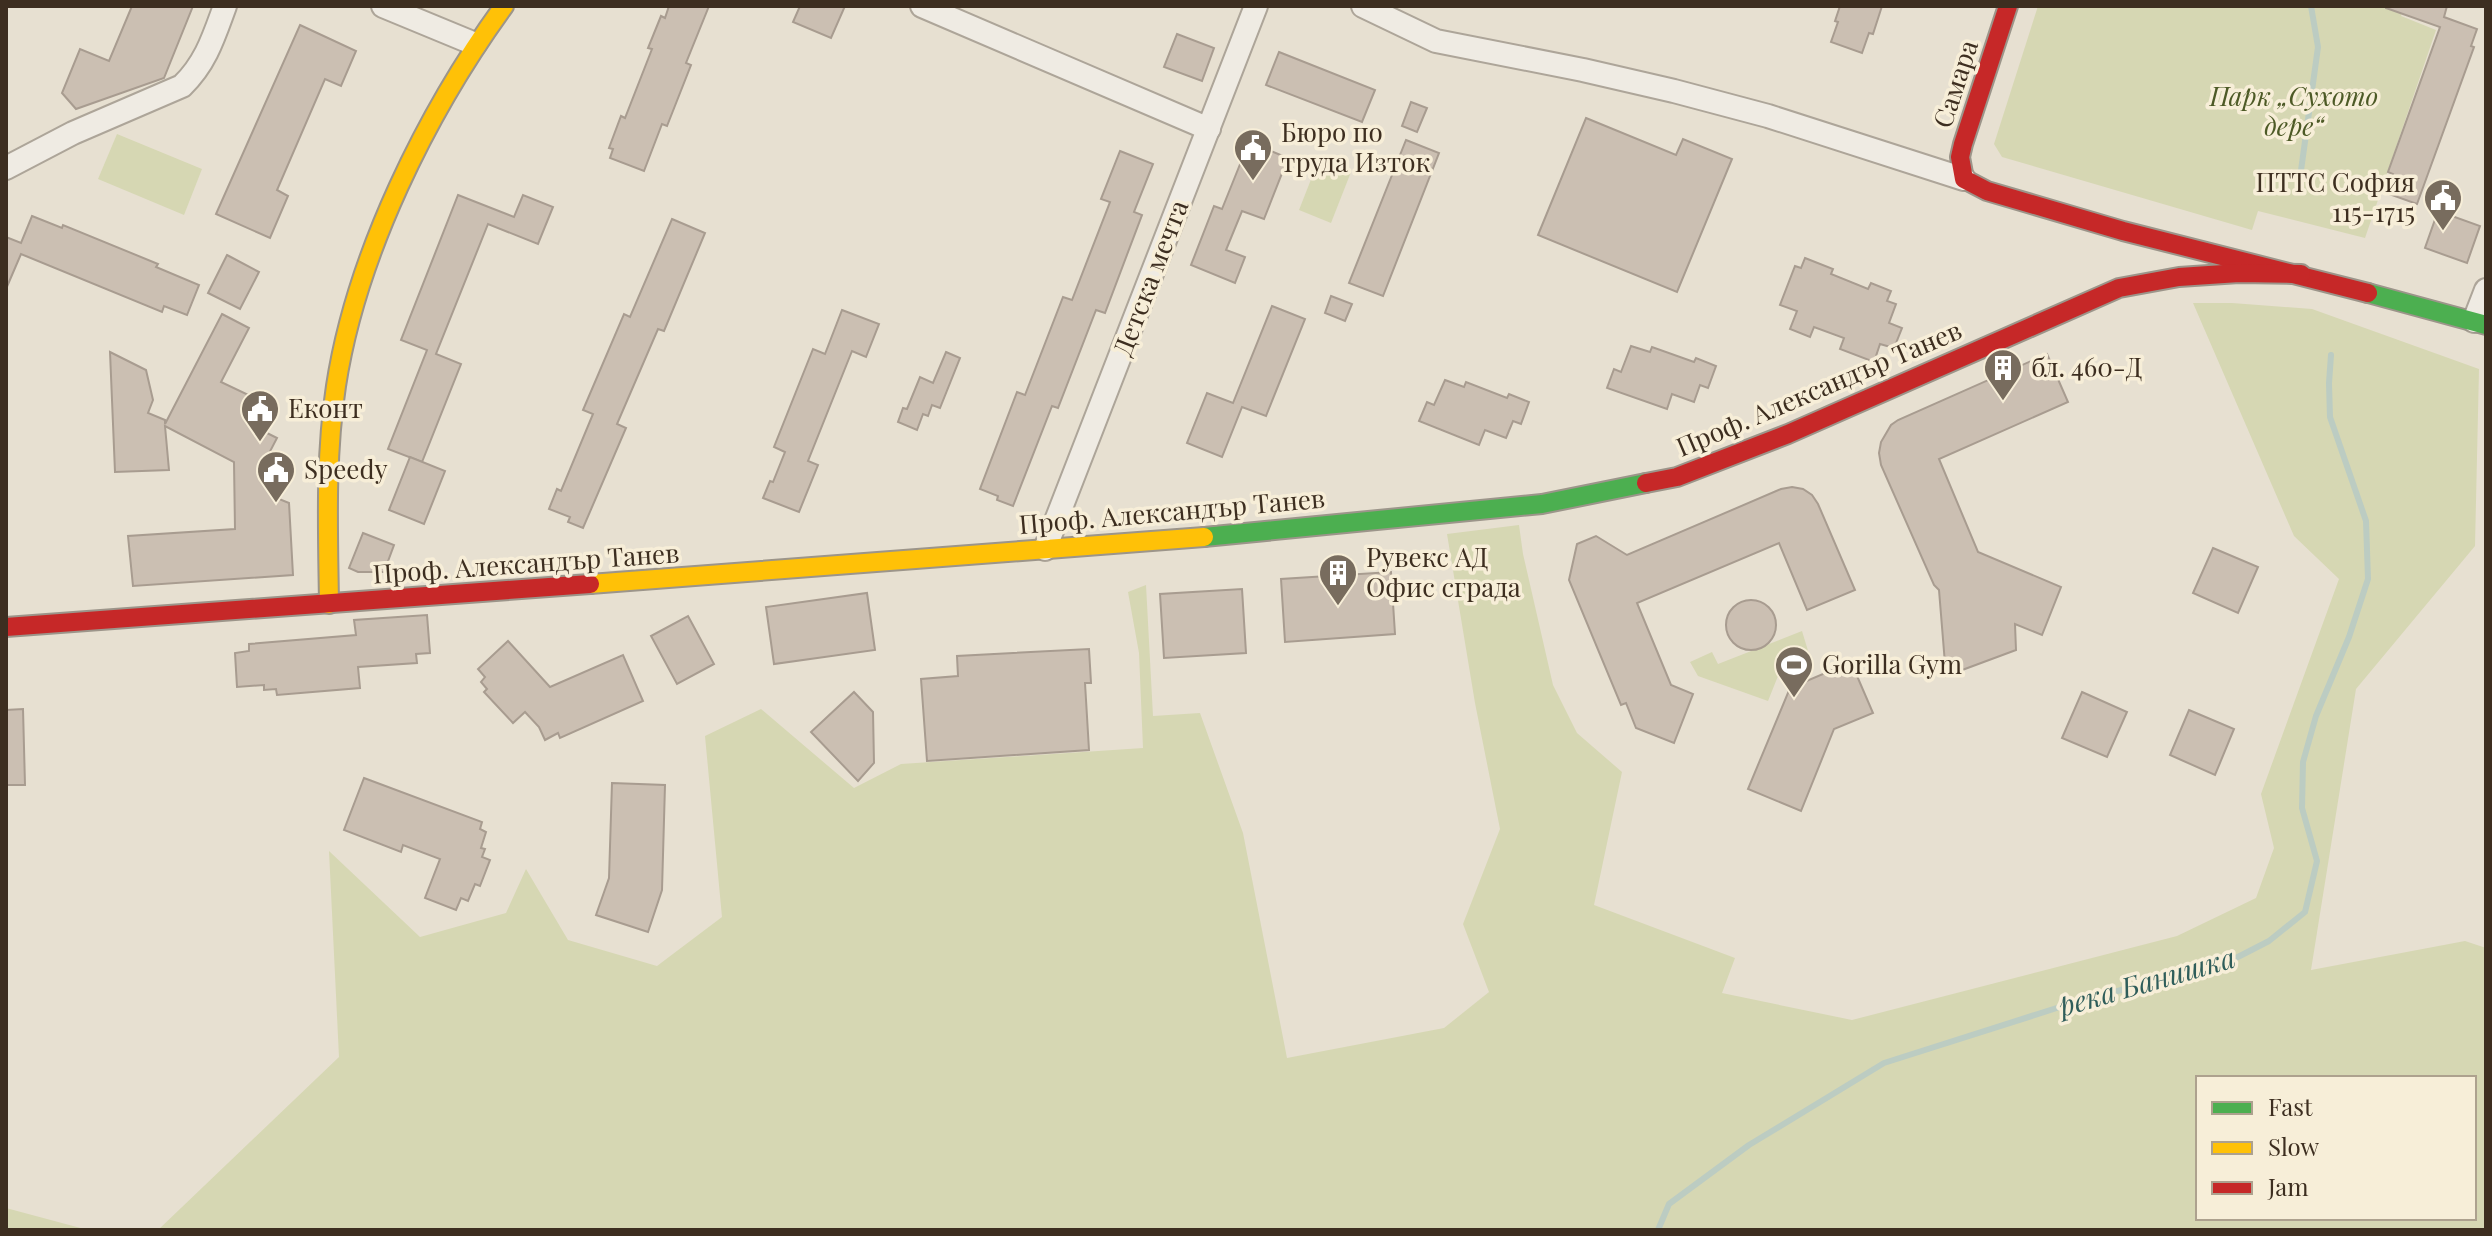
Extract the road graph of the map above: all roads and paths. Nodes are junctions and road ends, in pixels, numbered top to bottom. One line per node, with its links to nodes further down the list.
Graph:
1 (225, 6): 10 (street)
2 (383, 6): 8 (street)
3 (504, 6): 8 (street)
4 (922, 6): 9 (street)
5 (1256, 6): 9 (street, Детска мечта)
6 (1363, 6): 11 (street)
7 (2008, 6): 11 (street, Самара)
8 (475, 44): 18 (street)
9 (1209, 129): 17 (street, Детска мечта)
10 (6, 168)
11 (1964, 179): 12 (street)
12 (2123, 231): 13 (street); 14 (street)
13 (2301, 274): 14 (street, Проф. Александър Танев); 16 (street)
14 (2119, 288): 17 (street, Проф. Александър Танев)
15 (2486, 290): 16 (street)
16 (2480, 323)
17 (1045, 549): 18 (street, Проф. Александър Танев)
18 (329, 604): 19 (street, Проф. Александър Танев)
19 (6, 627)

